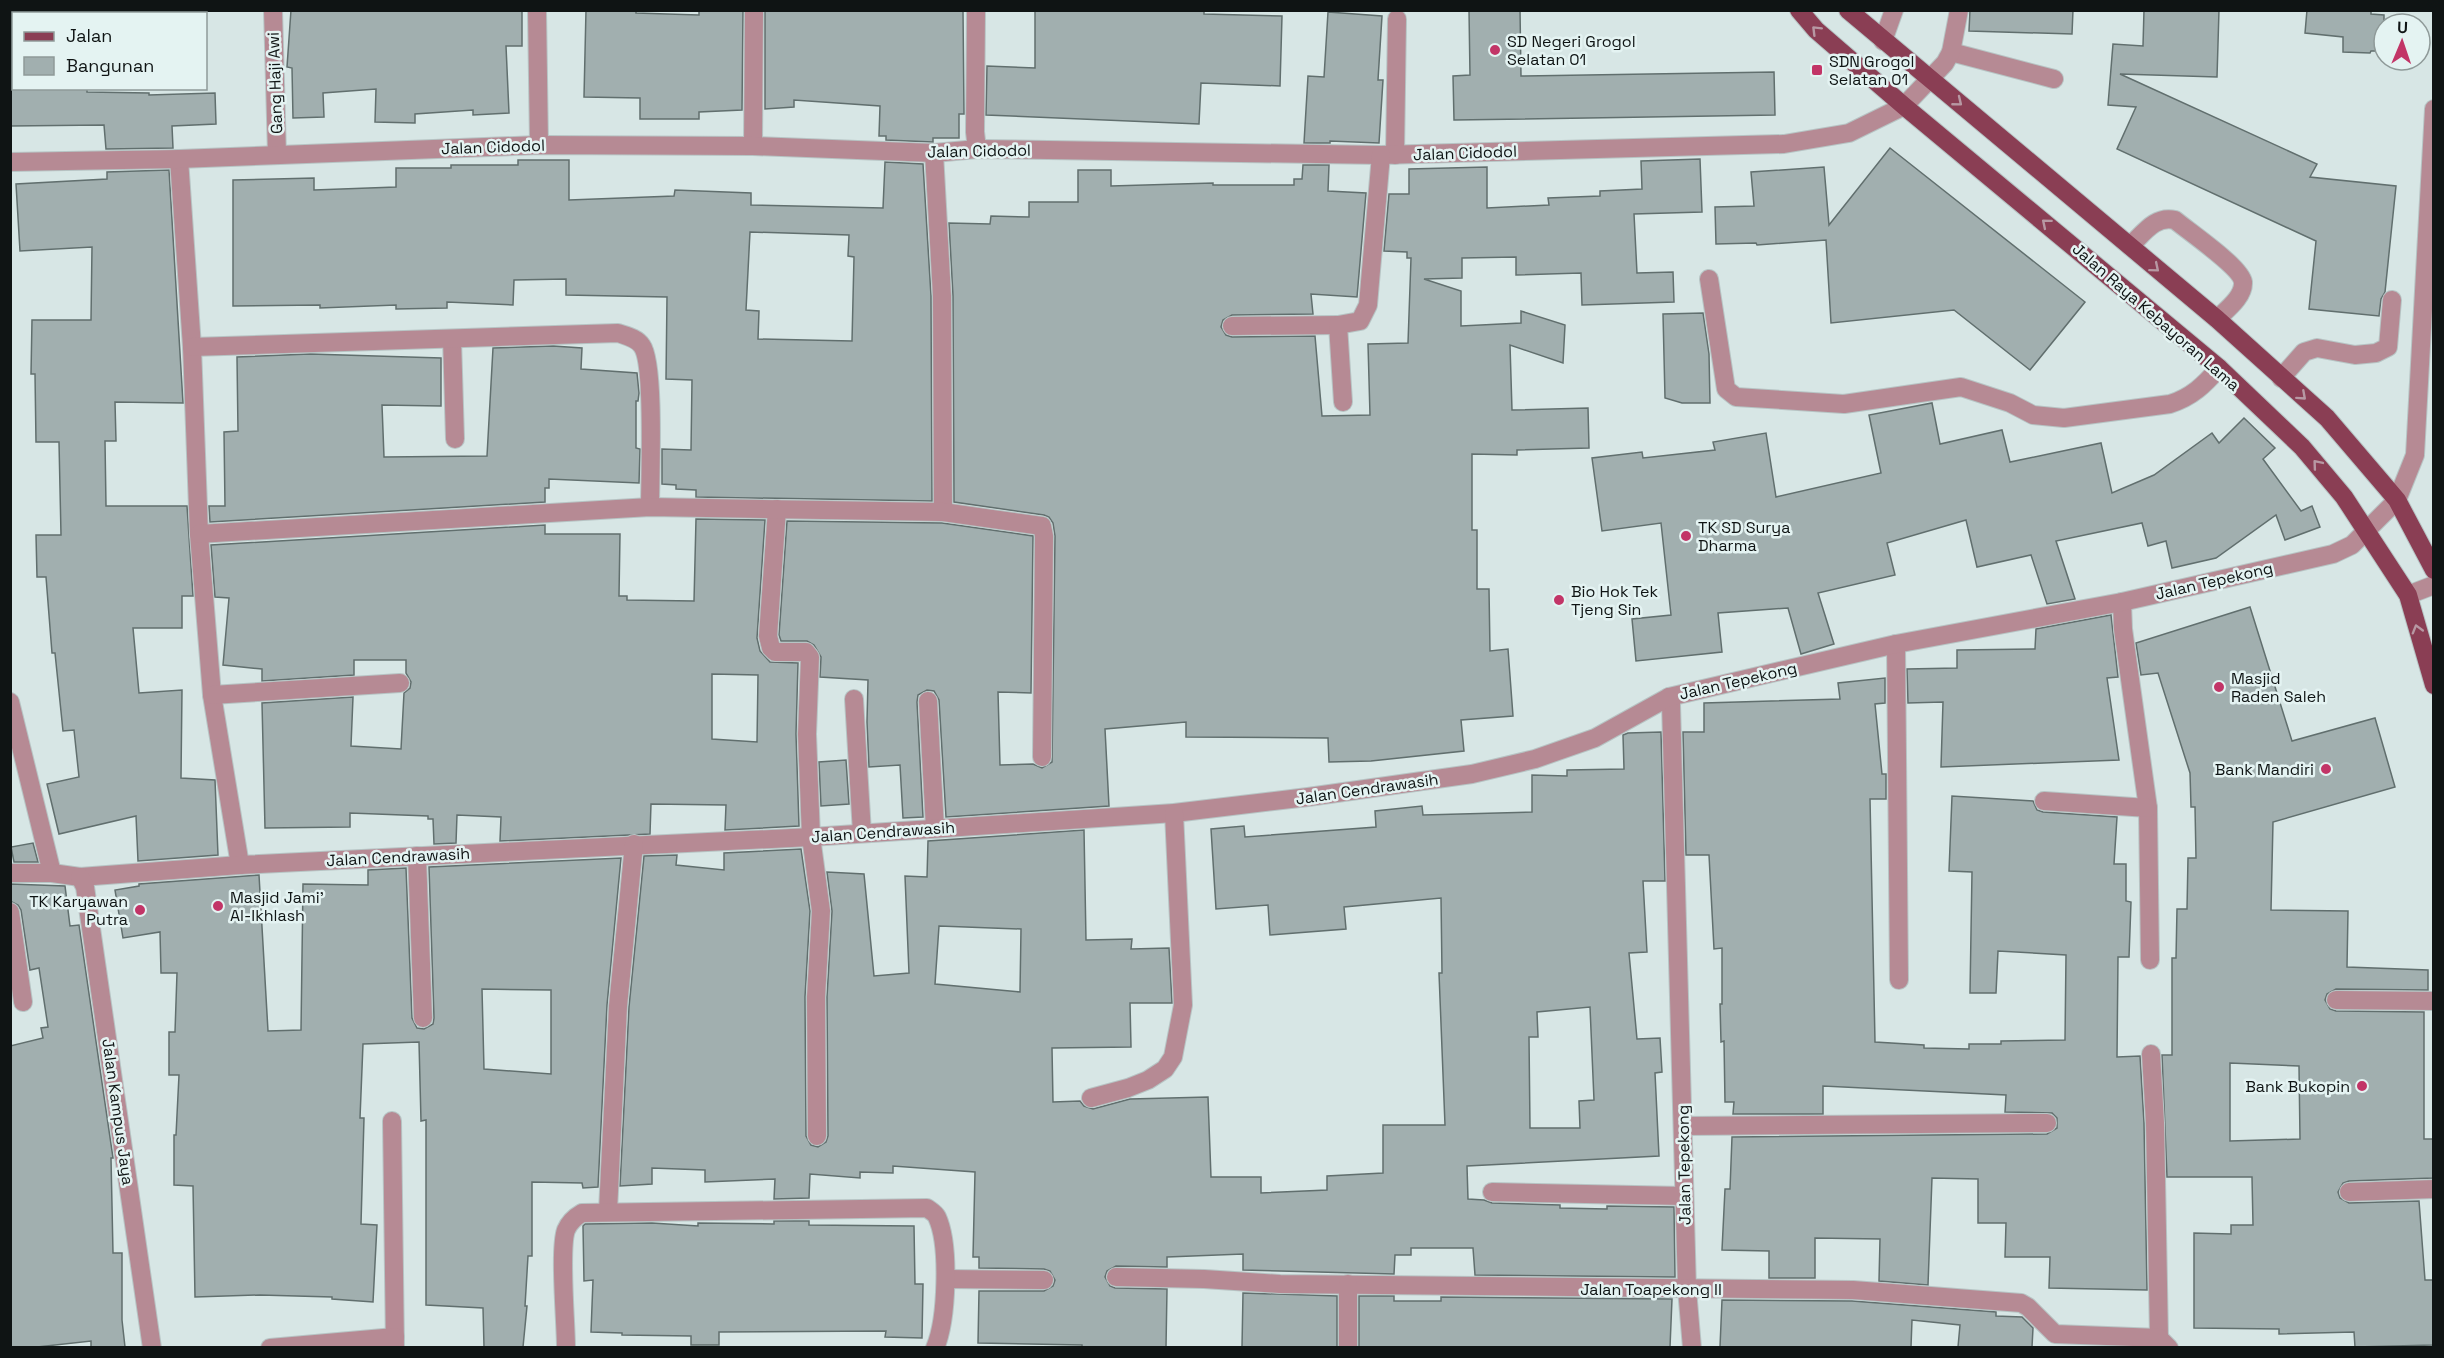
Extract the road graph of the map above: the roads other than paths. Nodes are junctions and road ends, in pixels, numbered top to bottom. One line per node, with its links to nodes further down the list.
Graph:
1 (273, 10): 20 (street, Gang Haji Awi)
2 (537, 10): 16 (street)
3 (754, 10): 17 (street)
4 (976, 10): 18 (street)
5 (1799, 10): 14 (main road, Jalan Raya Kebayoran Lama, one-way to 5)
6 (1848, 10): 10 (main road)
7 (1894, 10): 10 (street)
8 (1959, 10): 11 (street)
9 (1397, 19): 21 (street)
10 (1883, 41): 12 (main road)
11 (1951, 52): 12 (street, Jalan Cidodol); 13 (street)
12 (1929, 79): 14 (street, Jalan Cidodol); 24 (main road, one-way to 24)
13 (2054, 79)
14 (1904, 106): 21 (street, Jalan Cidodol); 35 (main road, Jalan Raya Kebayoran Lama, one-way to 14)
15 (2433, 109): 26 (street)
16 (539, 145): 17 (street, Jalan Cidodol); 20 (street, Jalan Cidodol)
17 (753, 146): 19 (street, Jalan Cidodol)
18 (977, 149): 19 (street, Jalan Cidodol); 21 (street, Jalan Cidodol)
19 (934, 153): 42 (street)
20 (277, 155): 22 (street, Jalan Cidodol)
21 (1388, 155): 29 (street)
22 (179, 159): 23 (street, Jalan Cidodol); 32 (street)
23 (10, 162)
24 (2130, 246): 28 (main road, one-way to 28); 28 (street)
25 (1709, 279): 35 (street)
26 (2429, 279): 34 (street)
27 (2392, 300): 33 (street)
28 (2217, 320): 36 (main road)
29 (1338, 325): 30 (street); 37 (street)
30 (1232, 326)
31 (452, 339): 32 (street); 38 (street); 40 (street)
32 (192, 347): 44 (street)
33 (2388, 347): 34 (street); 36 (street)
34 (2421, 350): 39 (street)
35 (2219, 368): 43 (main road, Jalan Raya Kebayoran Lama, one-way to 35)
36 (2281, 378): 39 (main road, one-way to 39)
37 (1343, 402)
38 (455, 439)
39 (2397, 500): 43 (street, Jalan Tepekong); 45 (main road)
40 (650, 507): 41 (street); 44 (street)
41 (777, 509): 42 (street); 63 (street)
42 (943, 512): 57 (street)
43 (2367, 530): 47 (main road, Jalan Raya Kebayoran Lama); 48 (street, Jalan Tepekong)
44 (199, 534): 52 (street)
45 (2433, 570)
46 (2433, 585): 47 (street)
47 (2408, 596): 51 (main road, Jalan Raya Kebayoran Lama, one-way to 47)
48 (2122, 602): 49 (street, Jalan Tepekong); 59 (street)
49 (1896, 644): 53 (street, Jalan Tepekong); 72 (street)
50 (400, 683): 52 (street)
51 (2433, 685)
52 (212, 695): 66 (street)
53 (1669, 697): 60 (street, Jalan Cendrawasih); 81 (street, Jalan Tepekong)
54 (854, 699): 62 (street)
55 (10, 702): 68 (street)
56 (928, 702): 61 (street)
57 (1042, 757)
58 (2044, 801): 59 (street)
59 (2148, 808): 71 (street)
60 (1174, 813): 61 (street, Jalan Cendrawasih); 78 (street)
61 (935, 828): 62 (street, Jalan Cendrawasih)
62 (862, 833): 63 (street, Jalan Cendrawasih)
63 (811, 837): 64 (street, Jalan Cendrawasih); 82 (street)
64 (634, 844): 65 (street, Jalan Cendrawasih); 87 (street)
65 (417, 856): 66 (street, Jalan Cendrawasih); 76 (street)
66 (240, 865): 69 (street, Jalan Cendrawasih)
67 (10, 873): 68 (street, Jalan Cendrawasih)
68 (52, 873): 69 (street, Jalan Cendrawasih)
69 (80, 877): 96 (street, Jalan Kampus Jaya)
70 (10, 912): 75 (street)
71 (2150, 960)
72 (1899, 980)
73 (2336, 1000): 74 (street)
74 (2433, 1000)
75 (23, 1002)
76 (423, 1018)
77 (2151, 1054): 95 (street)
78 (1091, 1098)
79 (392, 1121): 94 (street)
80 (2047, 1122): 81 (street)
81 (1683, 1126): 86 (street, Jalan Tepekong)
82 (817, 1136)
83 (2433, 1189): 85 (street)
84 (1492, 1192): 86 (street)
85 (2349, 1192)
86 (1684, 1196): 92 (street, Jalan Tepekong)
87 (608, 1211): 89 (street); 98 (street)
88 (1116, 1277): 91 (street, Jalan Toapekong II)
89 (947, 1280): 90 (street); 99 (street)
90 (1044, 1280)
91 (1348, 1284): 92 (street, Jalan Toapekong II); 100 (street)
92 (1687, 1289): 93 (street, Jalan Toapekong II); 101 (street, Jalan Tepekong)
93 (2052, 1340): 95 (street, Jalan Toapekong II)
94 (395, 1342): 97 (street)
95 (2164, 1343)
96 (152, 1347)
97 (270, 1347)
98 (566, 1347)
99 (935, 1347)
100 (1348, 1347)
101 (1692, 1347)

